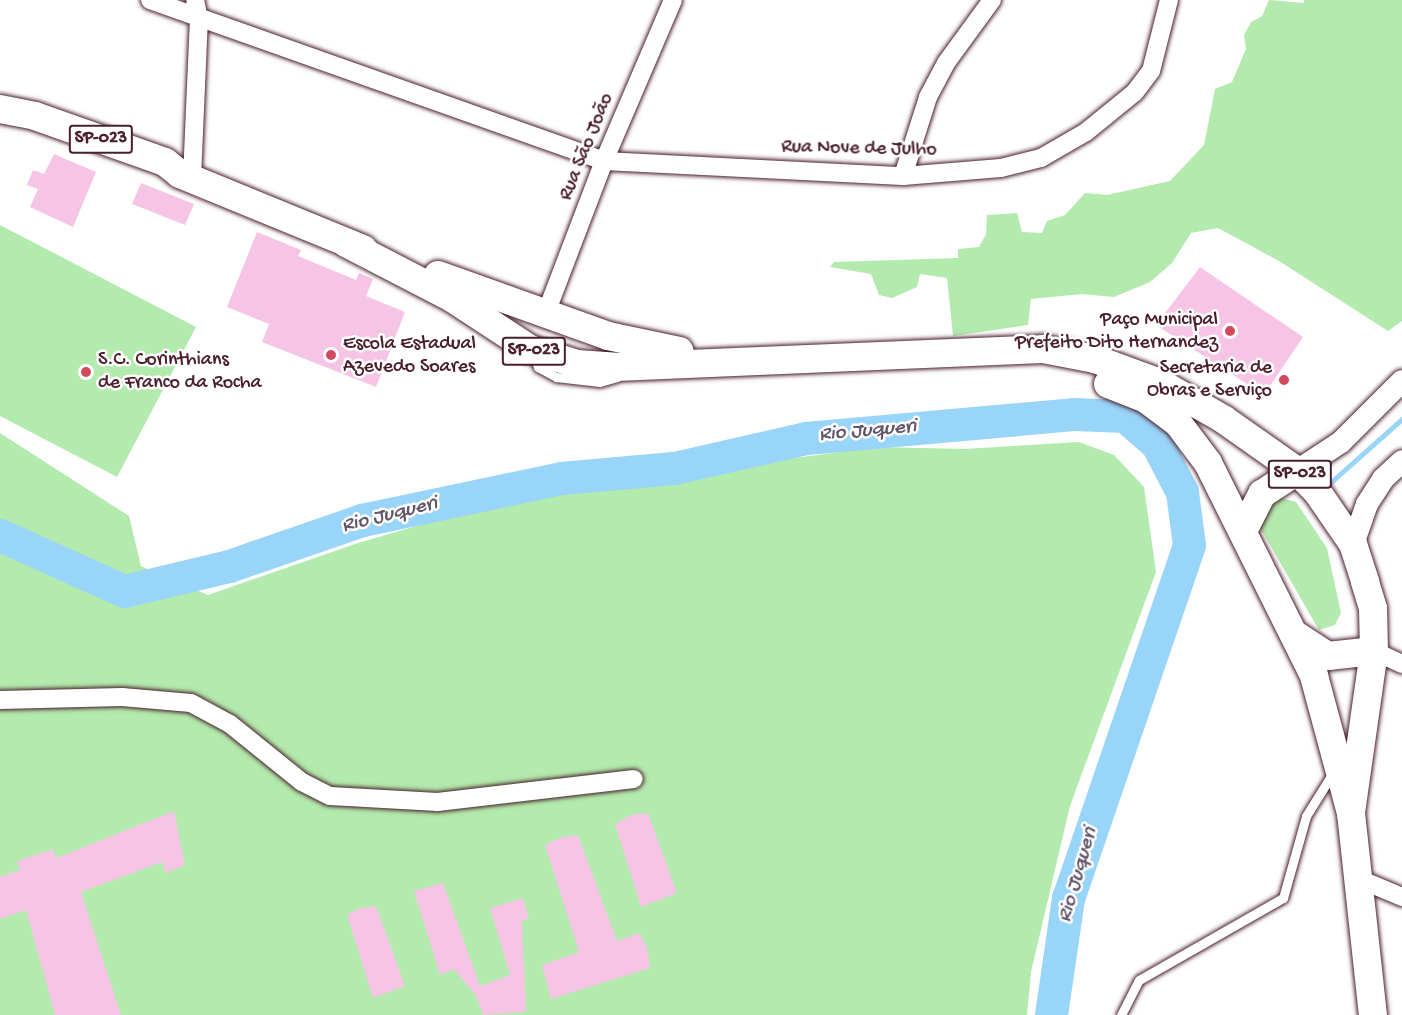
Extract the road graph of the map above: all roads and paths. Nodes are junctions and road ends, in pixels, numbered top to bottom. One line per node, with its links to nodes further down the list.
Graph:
1 (150, 0): 6 (street, Rua Nove de Julho)
2 (195, 0): 6 (street)
3 (673, 0): 8 (street, Rua São João)
4 (992, 0): 10 (street)
5 (1169, 0): 10 (street, Rua Nove de Julho)
6 (200, 20): 8 (street, Rua Nove de Julho); 9 (street)
7 (9, 112): 9 (main road)
8 (604, 161): 10 (street, Rua Nove de Julho); 13 (street, Rua São João)
9 (186, 176): 11 (main road, SP-023)
10 (903, 176)
11 (346, 243): 12 (main road, SP-023); 13 (main road, SP-023)
12 (452, 298): 13 (main road); 15 (main road, SP-023)
13 (546, 313): 15 (main road, SP-023)
14 (972, 350): 15 (main road, SP-023); 18 (main road, SP-023); 19 (main road, SP-023)
15 (748, 359)
16 (1402, 381): 18 (street)
17 (1402, 461): 20 (street)
18 (1297, 471): 19 (main road, SP-023); 20 (main road, SP-023)
19 (1243, 531): 21 (main road, SP-023)
20 (1353, 544): 22 (main road, SP-023)
21 (1297, 636): 22 (main road, SP-023); 25 (main road, SP-023)
22 (1374, 651): 23 (street); 27 (main road, SP-023)
23 (1402, 664)
24 (0, 700): 26 (street)
25 (1339, 764): 27 (main road, SP-023); 30 (lane)
26 (634, 779)
27 (1351, 813): 28 (main road, SP-023)
28 (1357, 878): 29 (street); 31 (main road, SP-023)
29 (1402, 897)
30 (1121, 1015)
31 (1373, 1015)

